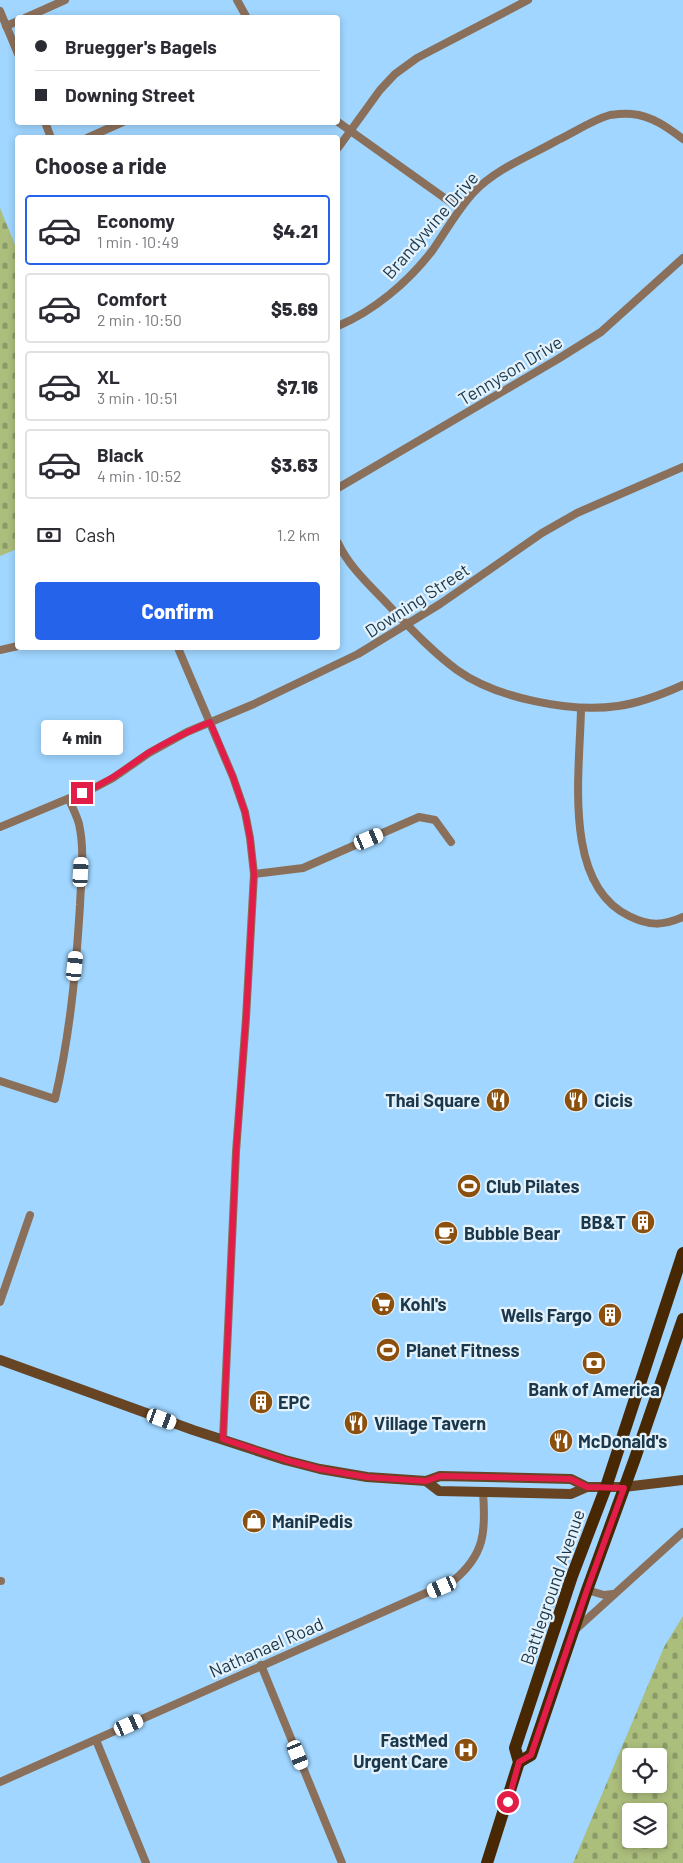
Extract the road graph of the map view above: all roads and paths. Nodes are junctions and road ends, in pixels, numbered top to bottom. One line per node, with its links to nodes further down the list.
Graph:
1 (65, 0): 5 (street)
2 (237, 0): 6 (street)
3 (528, 0): 12 (street)
4 (0, 11): 8 (street)
5 (32, 15)
6 (244, 15)
7 (15, 22): 8 (street)
8 (6, 26): 9 (street)
9 (15, 47)
10 (340, 124): 12 (street)
11 (117, 125): 13 (street)
12 (350, 132): 15 (street); 16 (street)
13 (94, 135)
14 (683, 139): 16 (street, Brandywine Drive)
15 (340, 145)
16 (460, 210): 18 (street, Brandywine Drive)
17 (683, 258): 20 (street, Tennyson Drive)
18 (340, 325)
19 (683, 467): 22 (street, Downing Street)
20 (340, 487)
21 (340, 546): 22 (street)
22 (408, 625): 27 (street); 28 (street, Downing Street)
23 (15, 647): 24 (street)
24 (0, 650)
25 (179, 650): 28 (street)
26 (683, 685): 27 (street)
27 (581, 709): 33 (street)
28 (210, 722): 29 (street, Downing Street); 32 (street)
29 (69, 799): 30 (street, Downing Street); 34 (street)
30 (0, 827)
31 (451, 842): 32 (street)
32 (254, 874): 40 (street)
33 (683, 917)
34 (0, 1081)
35 (30, 1215): 37 (street)
36 (683, 1253): 44 (main road, Battleground Avenue)
37 (0, 1302)
38 (683, 1319): 45 (main road, Battleground Avenue)
39 (0, 1360): 40 (main road)
40 (223, 1439): 42 (main road)
41 (683, 1480): 45 (main road)
42 (426, 1481): 43 (main road); 46 (main road)
43 (587, 1487): 44 (main road); 46 (main road)
44 (606, 1487): 45 (main road); 53 (main road, Battleground Avenue)
45 (624, 1488): 48 (main road, Battleground Avenue)
46 (483, 1492): 51 (street, Nathanael Road)
47 (683, 1532): 49 (street)
48 (587, 1590): 49 (street); 50 (main road, Battleground Avenue)
49 (613, 1594): 50 (street)
50 (574, 1632): 53 (main road, Battleground Avenue)
51 (261, 1665): 52 (street, Nathanael Road); 56 (street)
52 (96, 1740): 54 (street, Nathanael Road); 55 (street)
53 (519, 1762): 57 (main road, Battleground Avenue)
54 (0, 1782)
55 (146, 1863)
56 (342, 1863)
57 (487, 1863)

